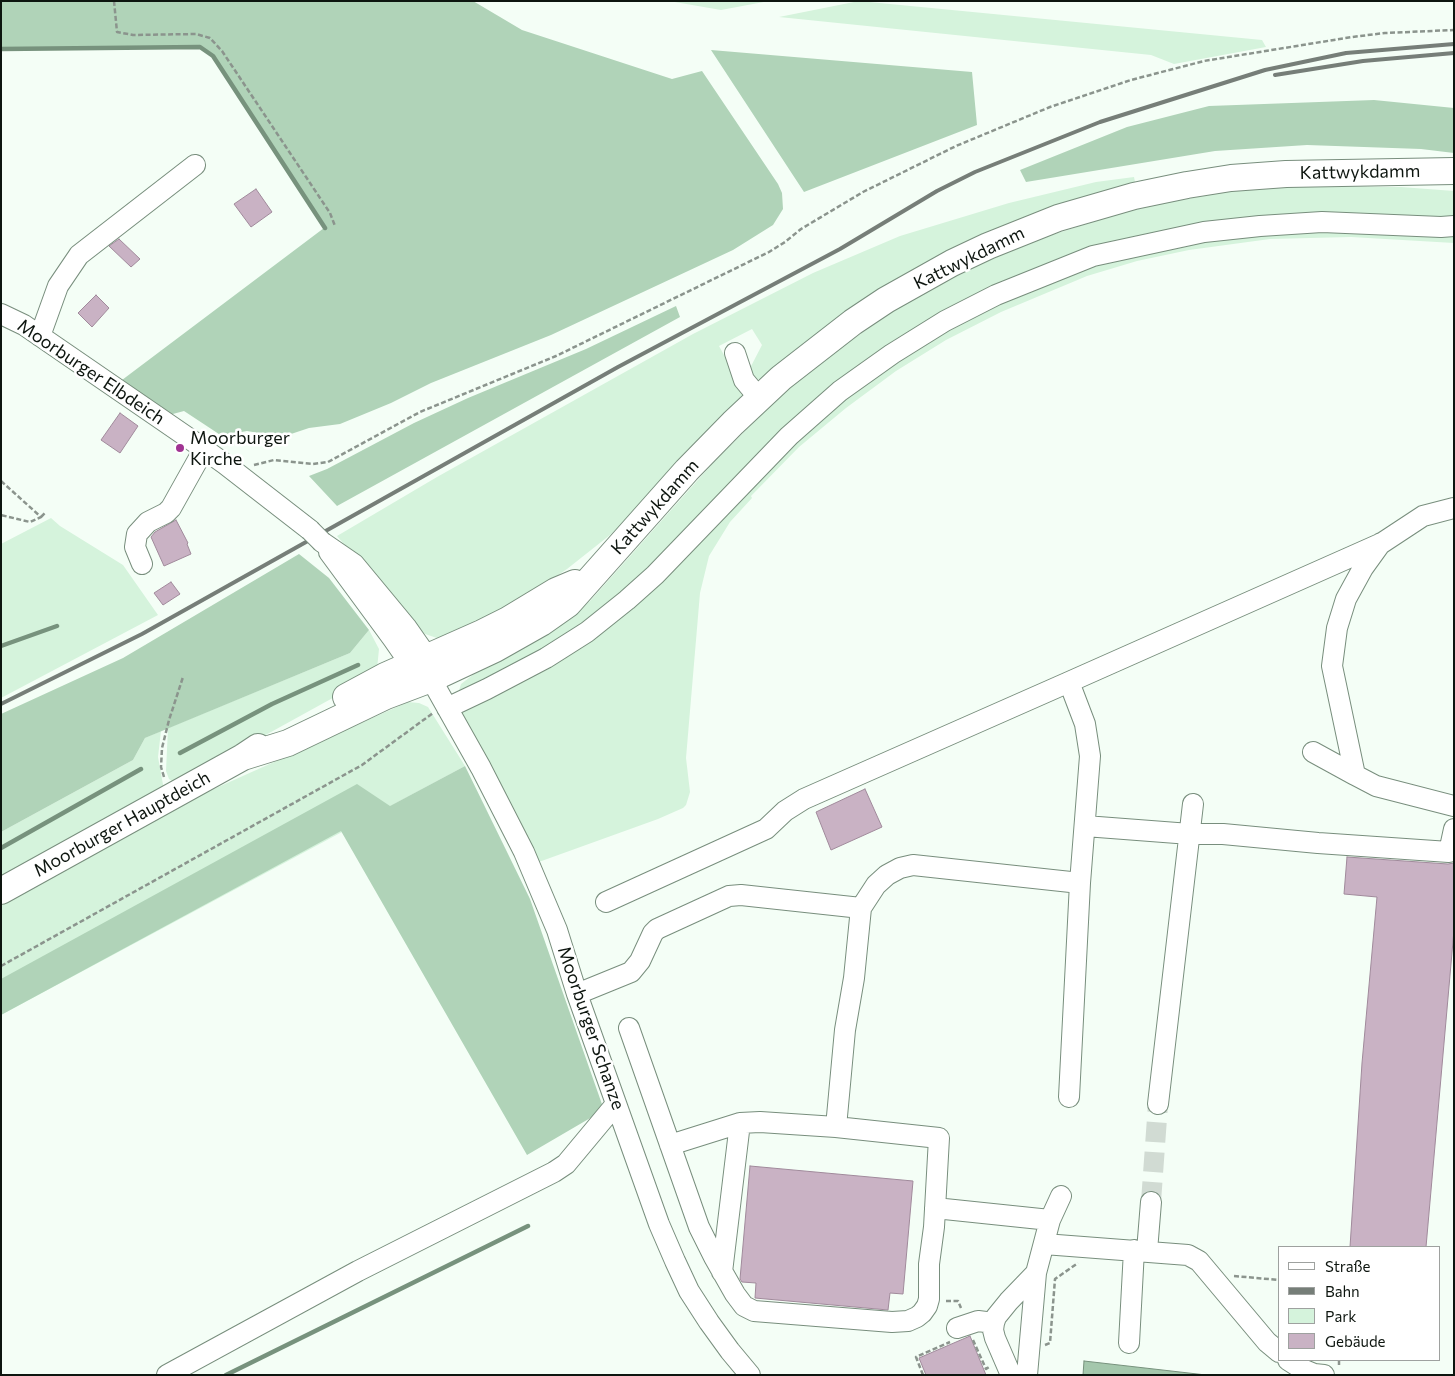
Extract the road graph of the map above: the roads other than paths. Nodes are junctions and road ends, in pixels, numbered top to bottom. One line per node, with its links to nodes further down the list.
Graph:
1 (195, 164): 5 (street)
2 (1454, 171): 7 (main road, Kattwykdamm)
3 (1454, 226): 14 (street)
4 (1, 314): 5 (street, Moorburger Elbdeich)
5 (40, 336): 8 (street, Moorburger Elbdeich)
6 (735, 353): 7 (street)
7 (759, 398): 12 (main road, Kattwykdamm)
8 (204, 449): 11 (street); 12 (street, Moorburger Elbdeich)
9 (1454, 508): 10 (street)
10 (1382, 543): 13 (street); 16 (street)
11 (142, 564)
12 (423, 667): 14 (street, Moorburger Schanze); 23 (main road, Moorburger Hauptdeich)
13 (1069, 682): 19 (street); 24 (street)
14 (447, 708): 26 (street, Moorburger Schanze)
15 (1313, 752): 16 (street)
16 (1355, 775): 18 (street)
17 (1193, 804): 21 (street)
18 (1454, 806)
19 (1085, 826): 21 (street); 22 (street)
20 (1454, 829): 21 (street)
21 (1190, 834): 30 (street)
22 (1080, 883): 25 (street); 28 (street)
23 (1, 891)
24 (606, 902)
25 (861, 908): 26 (street); 32 (street)
26 (577, 994): 29 (street, Moorburger Schanze)
27 (629, 1028): 33 (street)
28 (1069, 1097)
29 (616, 1104): 48 (street); 49 (street, Moorburger Schanze)
30 (1158, 1104)
31 (740, 1123): 32 (street); 33 (street); 40 (street)
32 (836, 1127): 36 (street)
33 (670, 1145): 40 (street)
34 (1060, 1196): 37 (street)
35 (1151, 1202): 39 (street)
36 (935, 1208): 37 (street); 40 (street)
37 (1050, 1220): 38 (street)
38 (1044, 1244): 39 (street); 41 (street)
39 (1141, 1251): 44 (street); 45 (street)
40 (722, 1272)
41 (1036, 1273): 42 (street); 50 (street)
42 (994, 1323): 43 (street); 47 (street)
43 (964, 1331)
44 (1129, 1343)
45 (1278, 1351)
46 (1290, 1361): 51 (street)
47 (1008, 1368)
48 (167, 1375)
49 (750, 1375)
50 (1027, 1375)
51 (1324, 1375)

